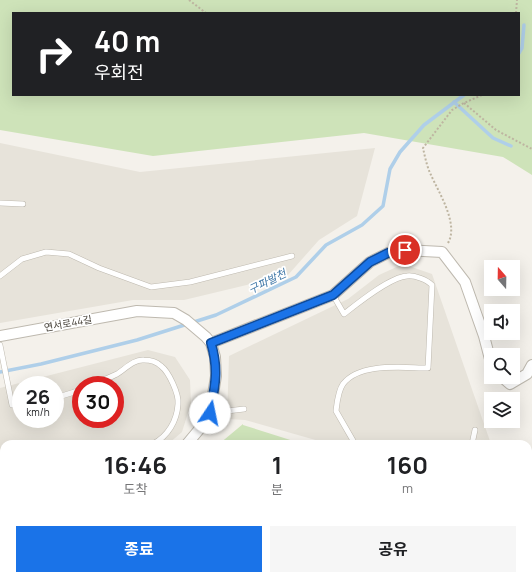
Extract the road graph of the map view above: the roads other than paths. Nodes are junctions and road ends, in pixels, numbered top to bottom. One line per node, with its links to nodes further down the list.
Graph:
1 (0, 203): 2 (lane)
2 (24, 204)
3 (292, 256): 4 (lane)
4 (0, 276)
5 (333, 295): 7 (street); 9 (street); 19 (lane)
6 (0, 336): 7 (street, 연서로44길)
7 (211, 343): 15 (street)
8 (0, 345): 13 (lane)
9 (487, 348)
10 (532, 365): 12 (street)
11 (112, 376): 17 (lane)
12 (520, 378)
13 (12, 405)
14 (244, 409): 15 (lane)
15 (210, 413): 18 (street)
16 (475, 430): 20 (lane)
17 (160, 440)
18 (190, 440)
19 (353, 440)
20 (473, 440)

